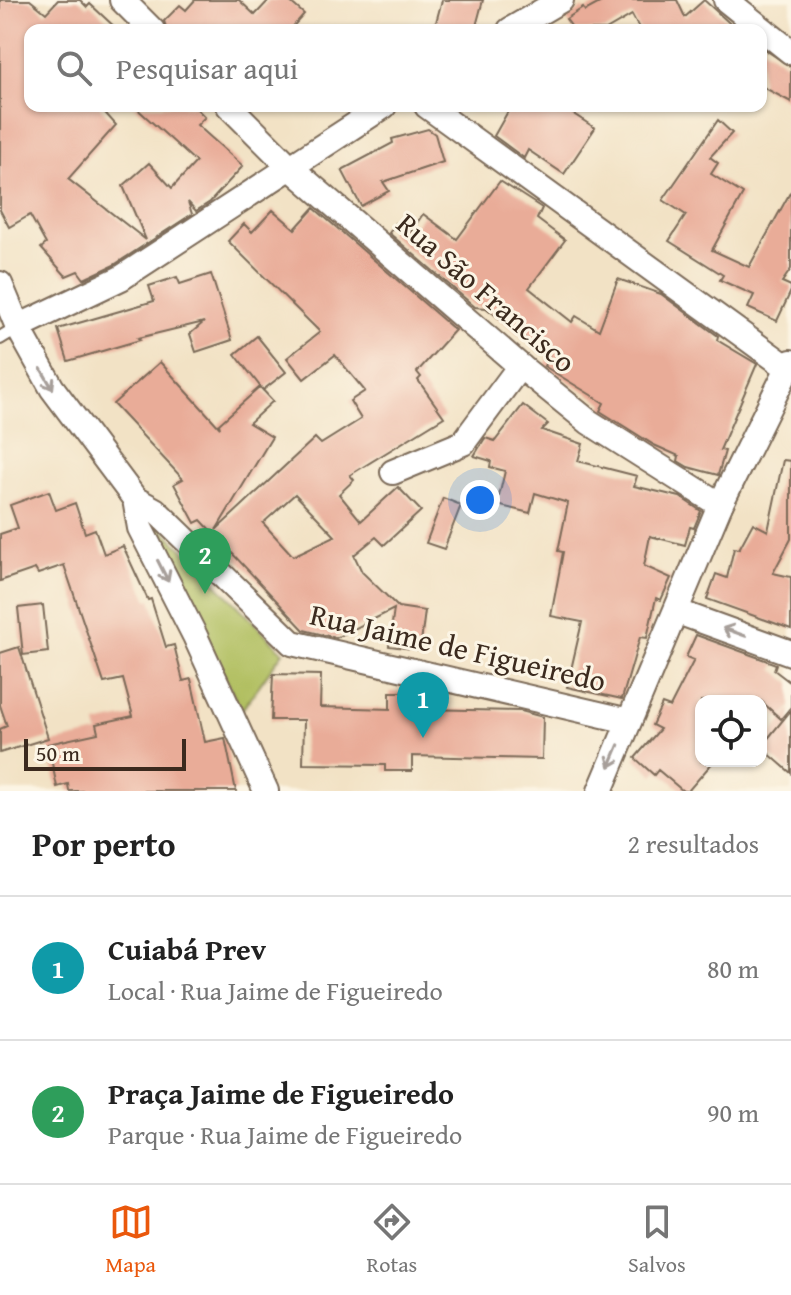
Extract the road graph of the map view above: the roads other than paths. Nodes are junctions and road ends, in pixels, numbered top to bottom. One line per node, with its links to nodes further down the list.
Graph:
1 (122, 0): 4 (street)
2 (561, 0): 5 (street)
3 (726, 0): 6 (street)
4 (146, 24)
5 (520, 24)
6 (756, 24)
7 (767, 33): 8 (street)
8 (791, 52)
9 (235, 112): 12 (street, Rua São Francisco)
10 (375, 112): 12 (street)
11 (435, 112): 15 (street)
12 (291, 168): 14 (street); 16 (street, Rua São Francisco)
13 (0, 284): 14 (street)
14 (9, 332): 18 (street, one-way to 18)
15 (790, 365): 19 (street)
16 (520, 366): 17 (street); 19 (street, Rua São Francisco)
17 (393, 472)
18 (135, 499): 22 (street, Rua Jaime de Figueiredo); 23 (street, one-way to 23)
19 (720, 505): 20 (street)
20 (678, 612): 21 (street, one-way to 20); 22 (street)
21 (791, 653)
22 (629, 721): 24 (street, one-way to 24)
23 (266, 791)
24 (600, 791)

